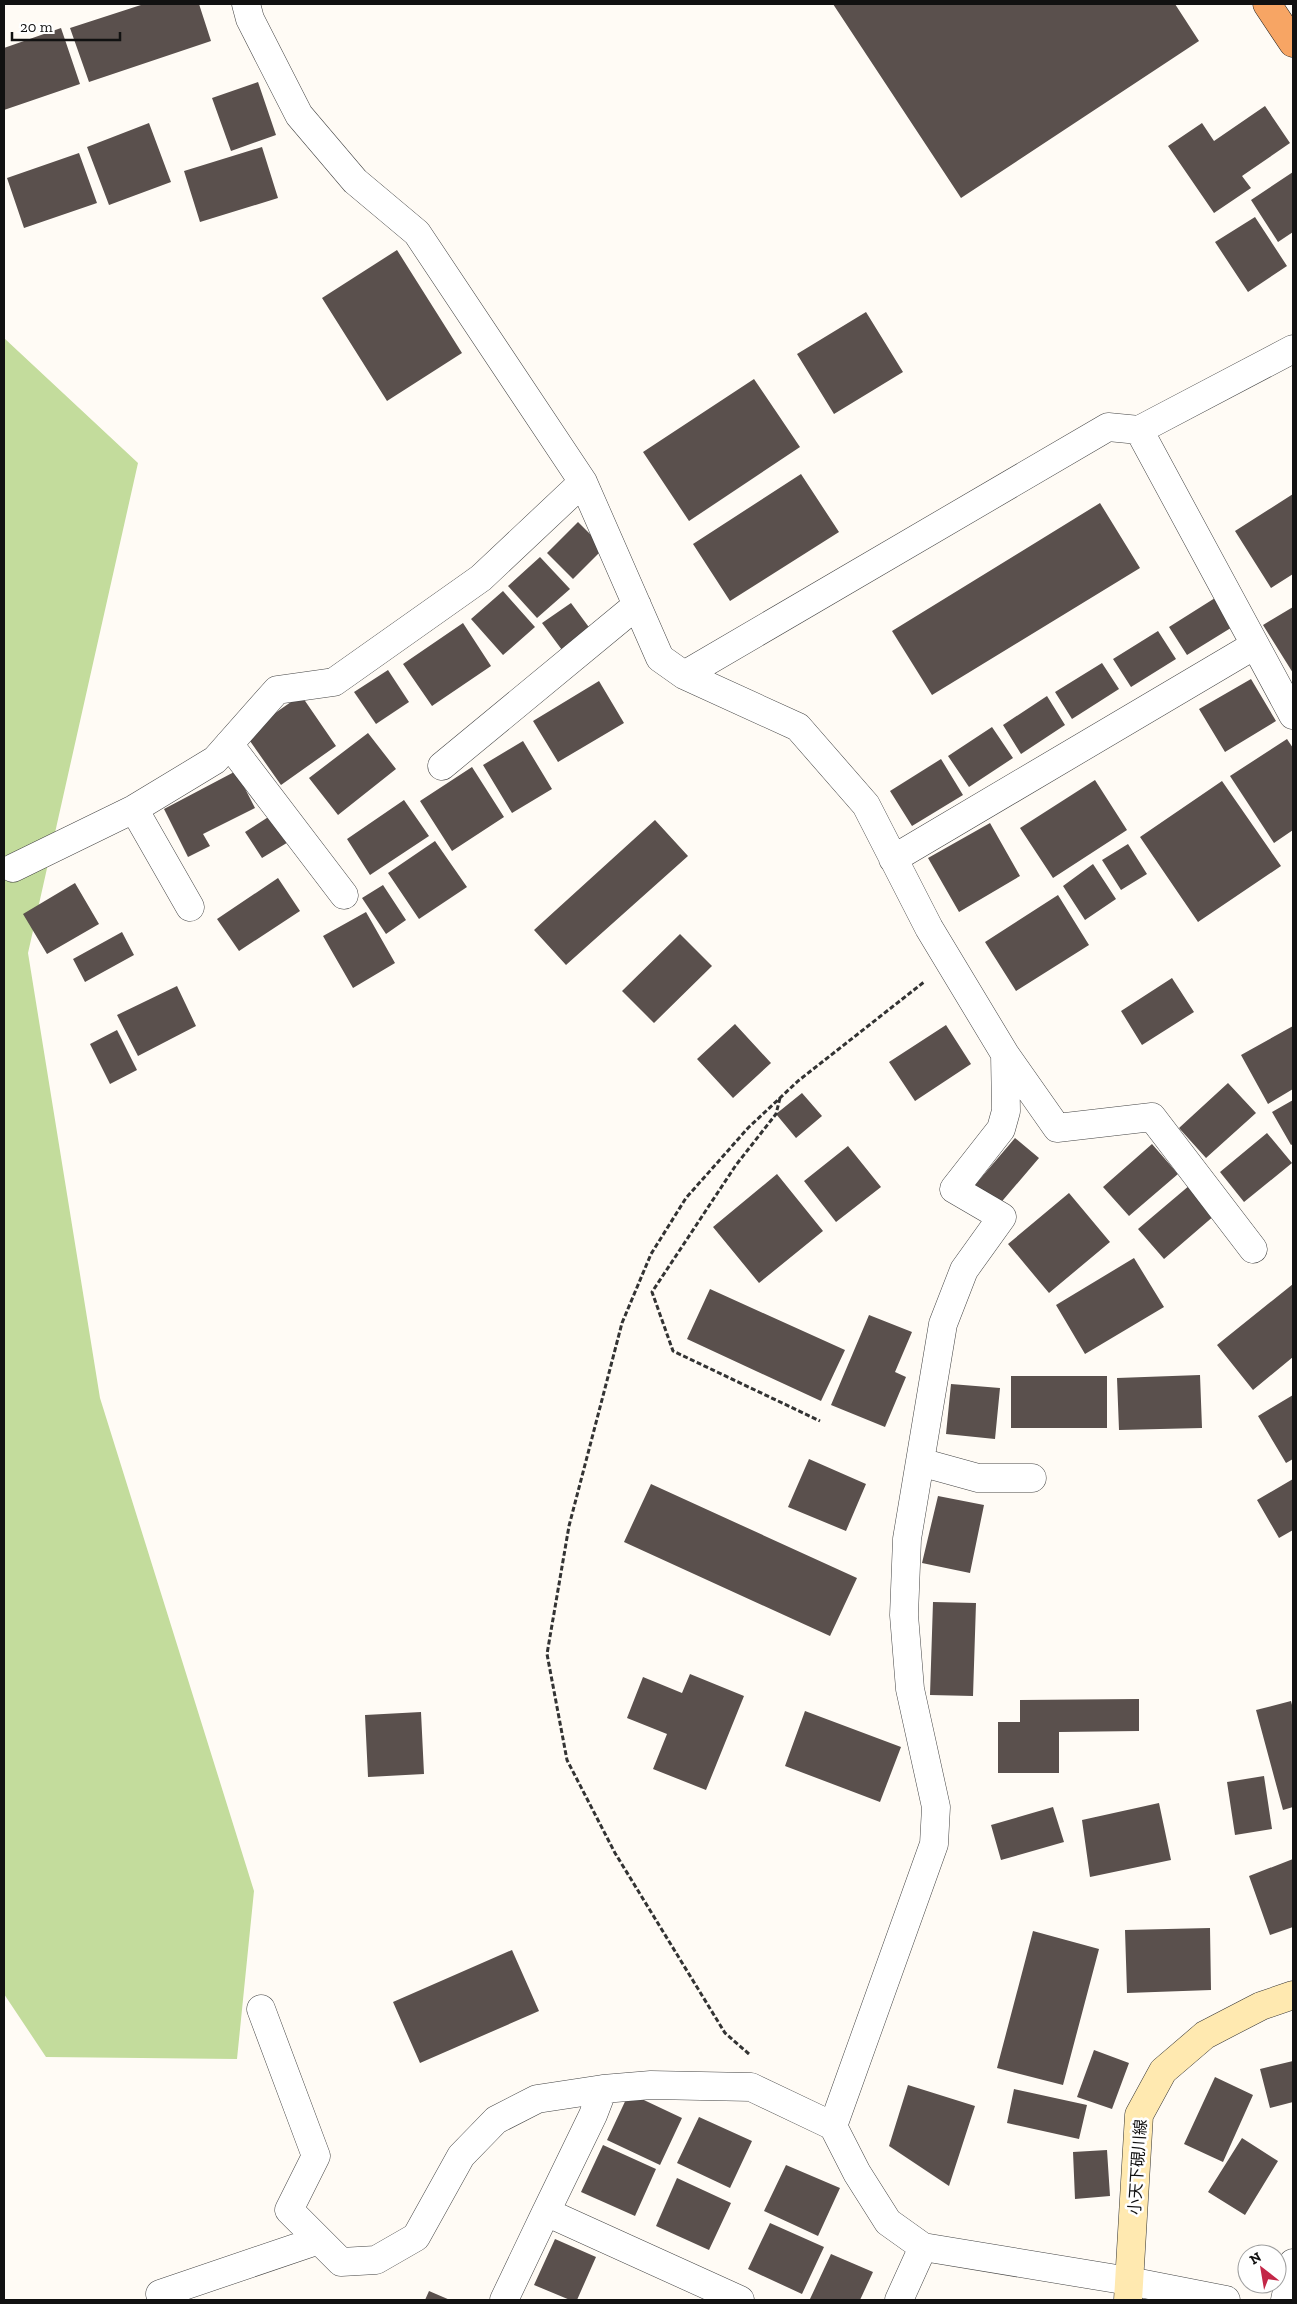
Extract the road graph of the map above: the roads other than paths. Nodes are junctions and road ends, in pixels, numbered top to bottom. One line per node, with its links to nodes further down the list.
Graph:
1 (246, 4): 6 (street)
2 (1267, 4): 3 (highway)
3 (1293, 43)
4 (1293, 349): 5 (street)
5 (1139, 430): 8 (street); 9 (street)
6 (583, 482): 7 (street); 11 (street)
7 (637, 605): 9 (street); 12 (street)
8 (1255, 645): 10 (street); 14 (street)
9 (684, 675): 14 (street)
10 (1293, 716)
11 (229, 744): 13 (street); 16 (street)
12 (442, 766)
13 (134, 809): 15 (street); 17 (street)
14 (893, 859): 18 (street)
15 (13, 868)
16 (344, 894)
17 (190, 907)
18 (1005, 1054): 19 (street); 20 (street)
19 (1254, 1249)
20 (920, 1462): 21 (street); 25 (street)
21 (1032, 1478)
22 (1293, 1996): 30 (main road, 小天下硯川線)
23 (261, 2009): 27 (street)
24 (603, 2089): 25 (street); 26 (street); 27 (street)
25 (833, 2126): 28 (street)
26 (546, 2212): 31 (street); 33 (street)
27 (319, 2240): 32 (street)
28 (923, 2246): 30 (street); 35 (street)
29 (1293, 2263): 37 (street)
30 (1128, 2291): 36 (street)
31 (704, 2293): 34 (street)
32 (160, 2294)
33 (504, 2300)
34 (740, 2300)
35 (899, 2300)
36 (1226, 2300)
37 (1285, 2300)

